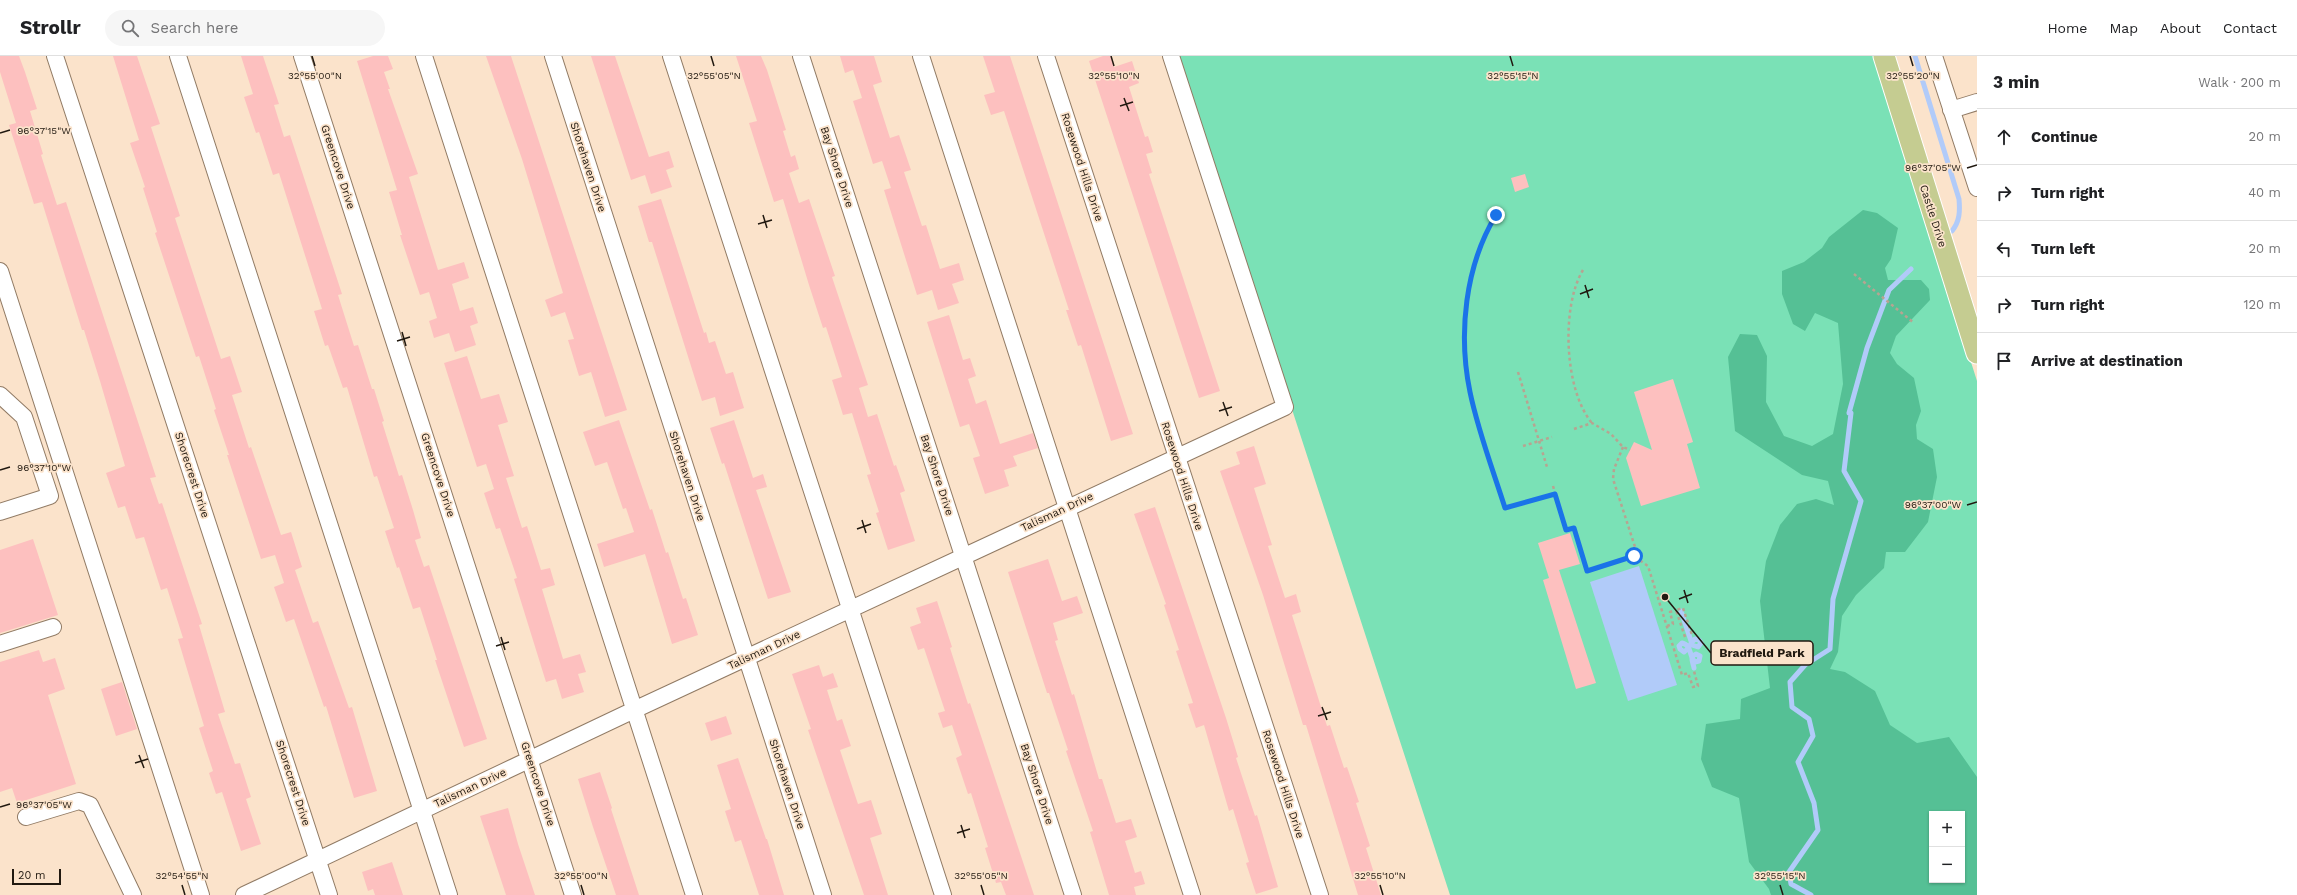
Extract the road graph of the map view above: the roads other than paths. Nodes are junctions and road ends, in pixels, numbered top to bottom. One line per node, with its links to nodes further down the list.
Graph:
1 (55, 56): 31 (street, Shorecrest Drive)
2 (178, 56): 29 (street)
3 (302, 56): 28 (street, Greencove Drive)
4 (424, 56): 27 (street)
5 (552, 56): 26 (street, Shorehaven Drive)
6 (671, 56): 23 (street)
7 (801, 56): 22 (street, Bay Shore Drive)
8 (921, 56): 20 (street)
9 (1046, 56): 19 (street, Rosewood Hills Drive)
10 (1171, 56): 19 (street, Talisman Drive)
11 (1884, 56): 17 (main road, Castle Drive)
12 (1934, 56): 14 (street)
13 (1977, 102): 14 (street)
14 (1951, 110): 15 (street)
15 (1977, 188)
16 (0, 271): 33 (street)
17 (1977, 353)
18 (0, 395): 21 (street)
19 (1175, 458): 20 (street, Talisman Drive); 43 (street, Rosewood Hills Drive)
20 (1066, 507): 22 (street, Talisman Drive); 42 (street)
21 (0, 512)
22 (963, 557): 23 (street, Talisman Drive); 41 (street, Bay Shore Drive)
23 (850, 609): 26 (street, Talisman Drive); 40 (street)
24 (53, 627): 25 (street)
25 (0, 644)
26 (746, 659): 27 (street, Talisman Drive); 39 (street, Shorehaven Drive)
27 (634, 710): 28 (street, Talisman Drive); 38 (street)
28 (530, 759): 29 (street, Talisman Drive); 37 (street, Greencove Drive)
29 (422, 811): 31 (street, Talisman Drive); 36 (street)
30 (26, 817): 32 (street)
31 (318, 860): 34 (street, Talisman Drive); 35 (street, Shorecrest Drive)
32 (133, 895)
33 (202, 895)
34 (244, 895)
35 (329, 895)
36 (449, 895)
37 (573, 895)
38 (694, 895)
39 (823, 895)
40 (943, 895)
41 (1073, 895)
42 (1192, 895)
43 (1320, 895)

